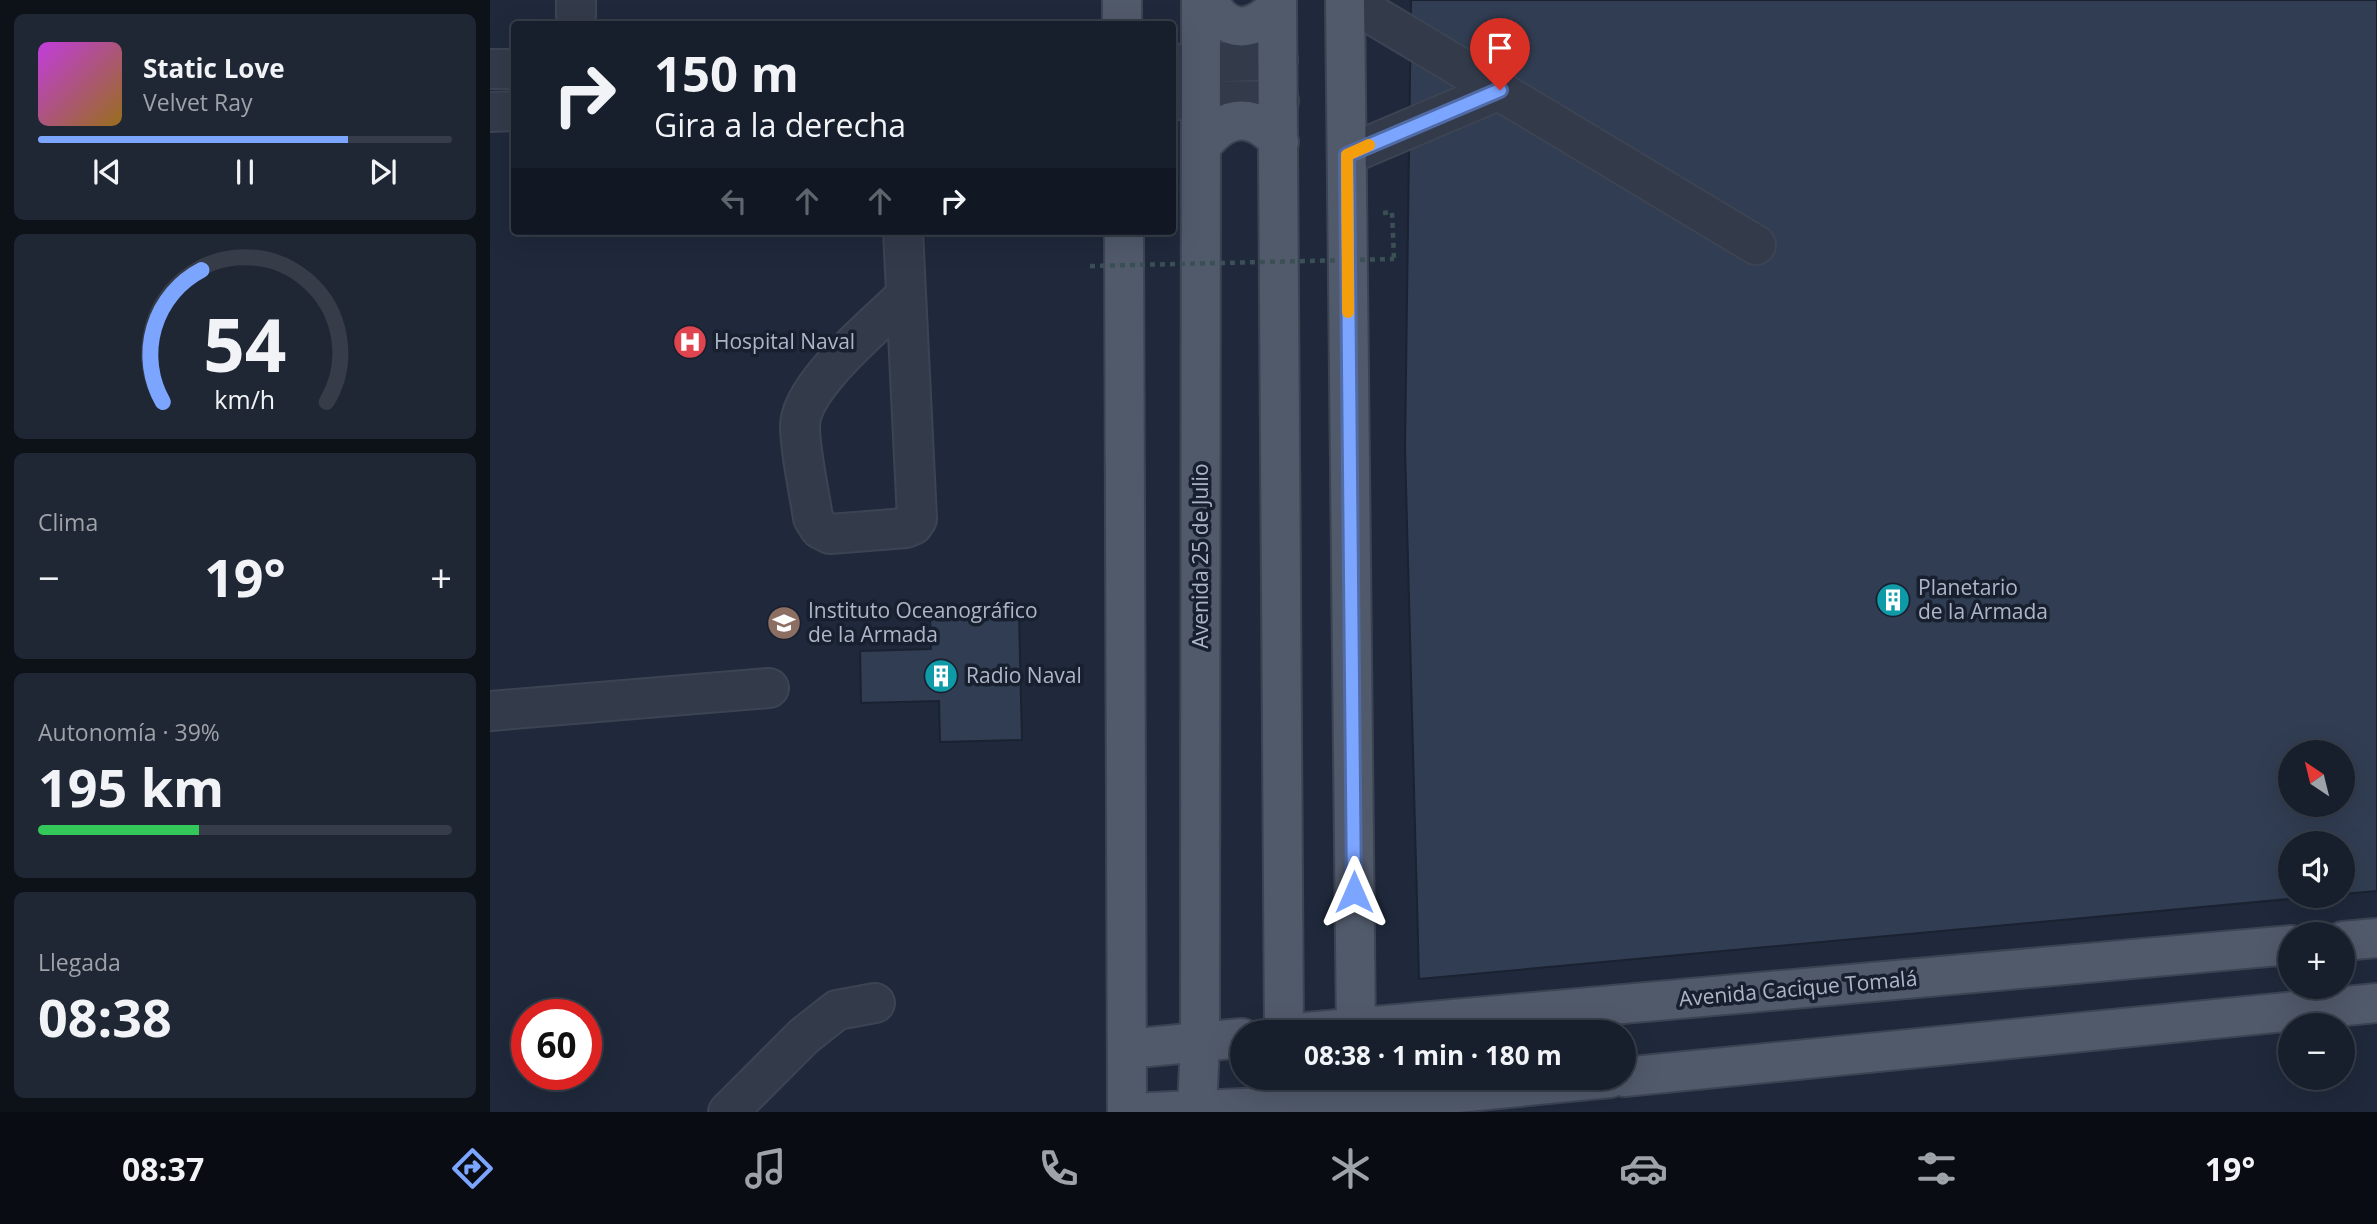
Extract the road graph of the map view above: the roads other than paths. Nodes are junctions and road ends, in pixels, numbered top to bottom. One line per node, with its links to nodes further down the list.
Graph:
1 (576, 0): 7 (street)
2 (1122, 0): 8 (main road)
3 (1201, 0): 12 (main road, Avenida 25 de Julio)
4 (1208, 0): 6 (main road)
5 (1347, 0): 13 (street); 19 (main road)
6 (1277, 3): 9 (main road)
7 (576, 21)
8 (1122, 21)
9 (1278, 60): 12 (street); 14 (main road)
10 (490, 69): 11 (street)
11 (511, 69)
12 (1187, 82): 14 (street); 18 (main road, Avenida 25 de Julio)
13 (1500, 90): 19 (street); 22 (street)
14 (1279, 101): 17 (main road)
15 (511, 111): 16 (street)
16 (490, 112)
17 (1279, 142): 18 (main road); 31 (main road)
18 (1203, 144): 35 (main road, Avenida 25 de Julio)
19 (1347, 155): 32 (main road)
20 (903, 235): 23 (street)
21 (1124, 235): 36 (main road)
22 (1756, 245)
23 (904, 297): 23 (street)
24 (769, 688): 25 (street)
25 (490, 711)
26 (2377, 938): 27 (main road)
27 (2355, 940)
28 (2278, 946): 33 (main road, Avenida Cacique Tomalá)
29 (875, 1003): 42 (street)
30 (2377, 1003): 37 (main road)
31 (1284, 1020)
32 (1356, 1020)
33 (1466, 1020)
34 (1230, 1039): 35 (main road)
35 (1200, 1042): 36 (main road); 41 (main road, Avenida 25 de Julio)
36 (1127, 1049): 43 (main road)
37 (1636, 1076)
38 (1459, 1090): 39 (main road)
39 (1357, 1098): 40 (main road)
40 (1285, 1099): 41 (main road)
41 (1197, 1111): 44 (main road)
42 (728, 1112)
43 (1127, 1112)
44 (1150, 1112)

